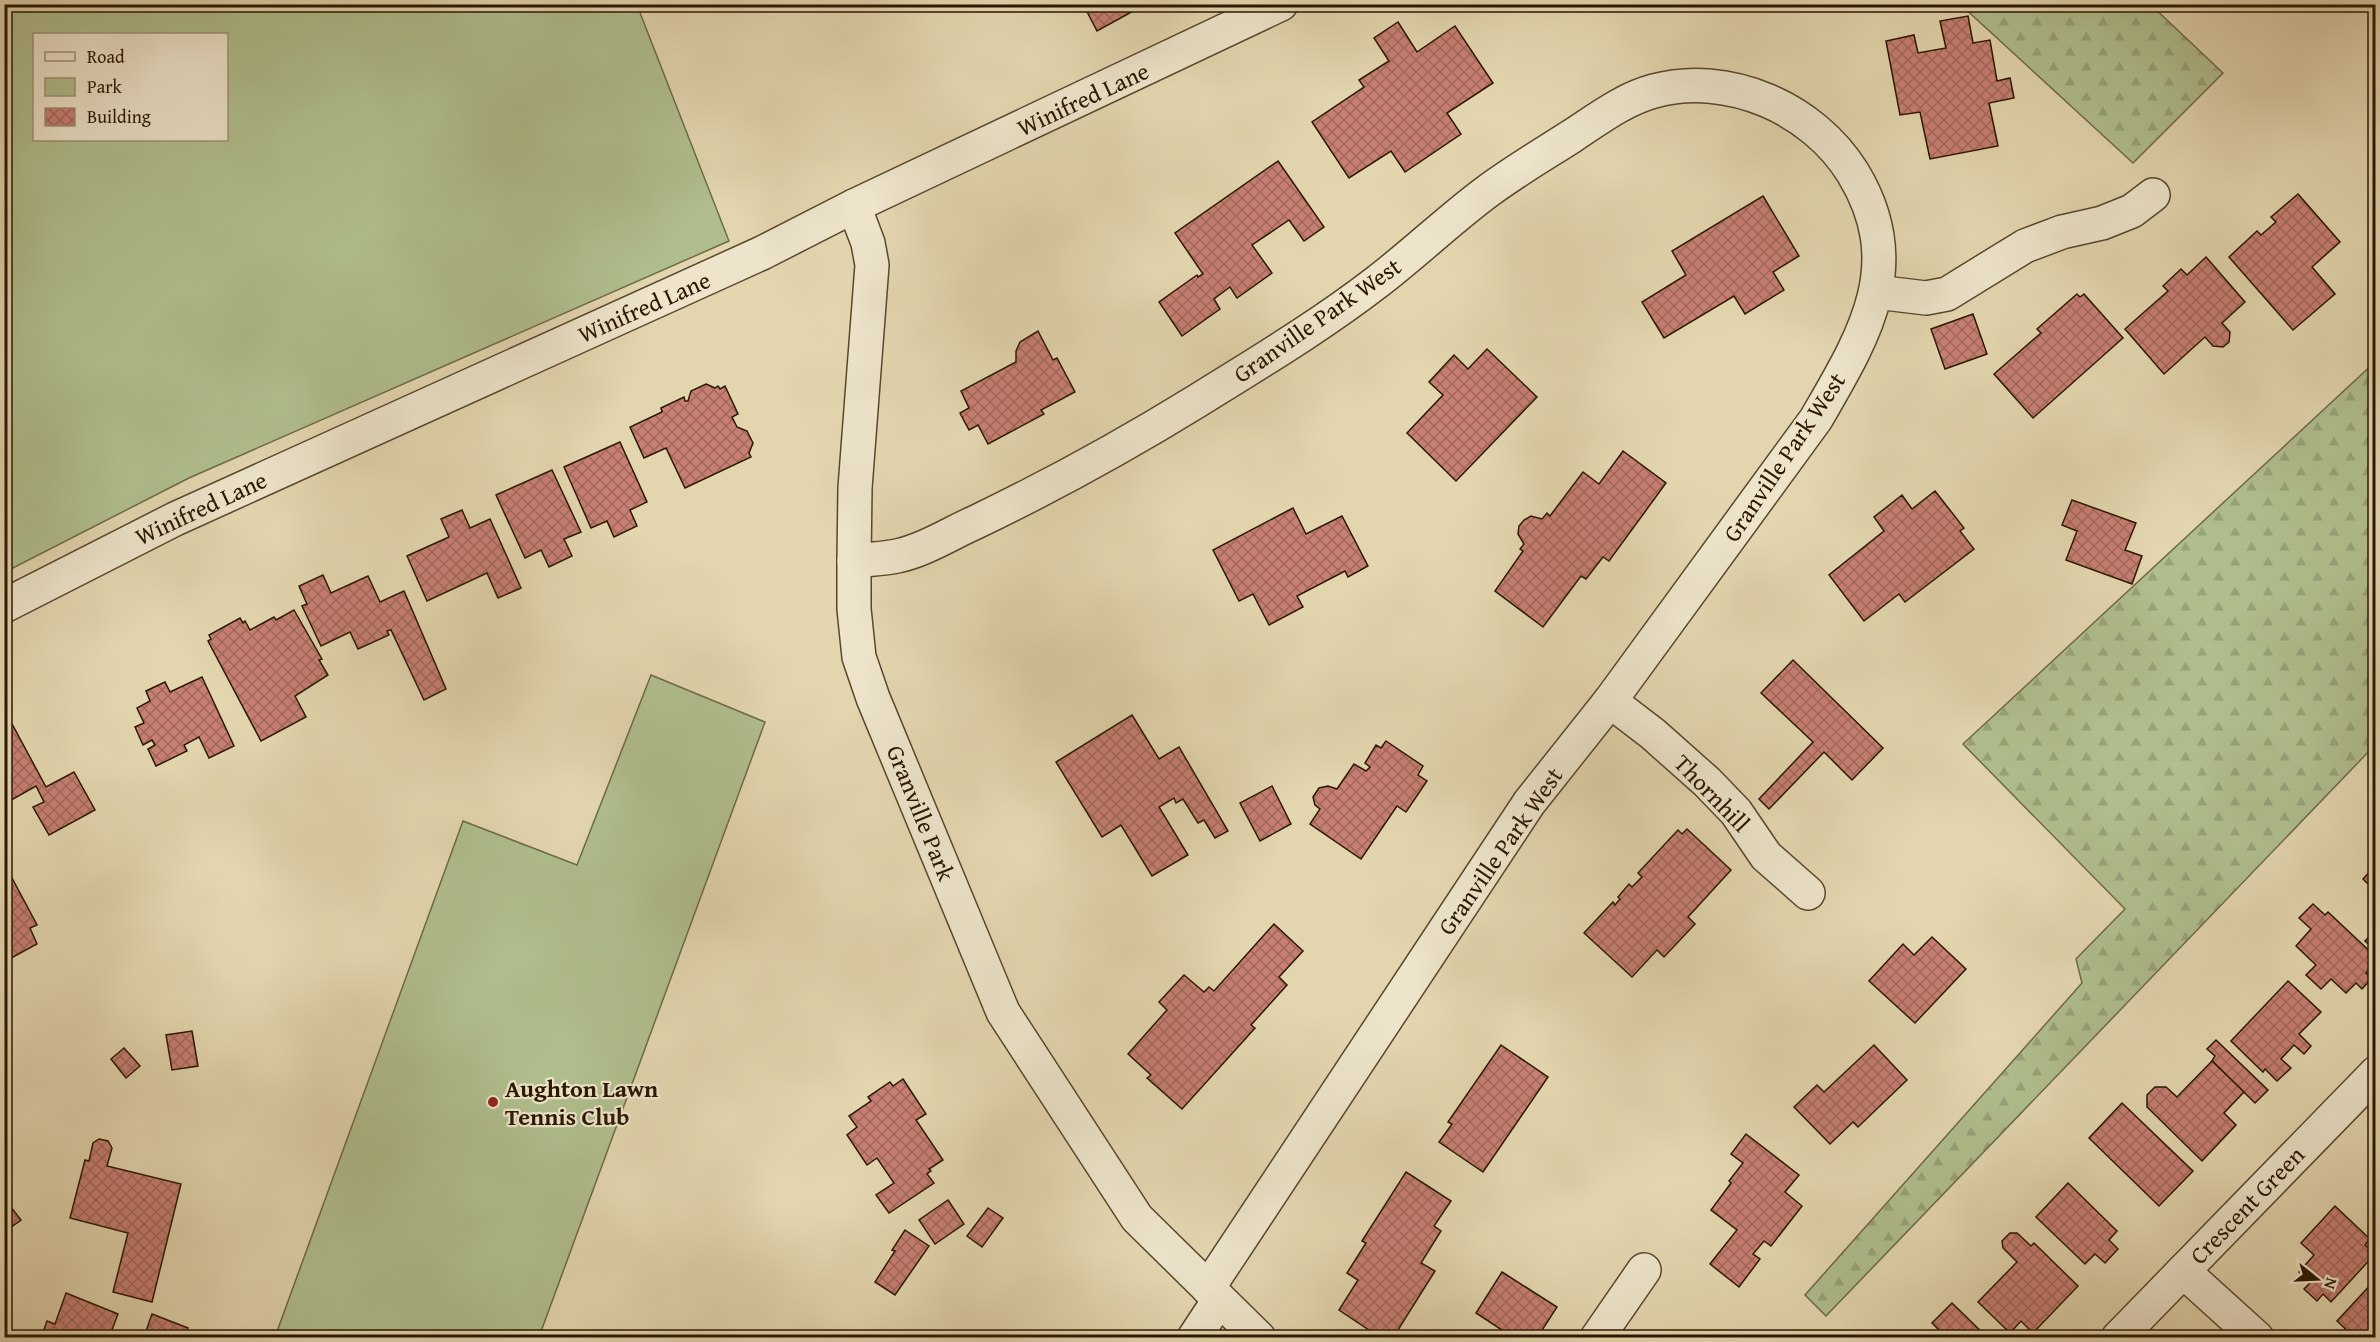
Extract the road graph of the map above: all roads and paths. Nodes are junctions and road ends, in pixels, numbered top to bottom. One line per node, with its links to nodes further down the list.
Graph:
1 (1281, 4): 3 (street, Winifred Lane)
2 (2152, 195): 4 (street)
3 (854, 206): 5 (street, Granville Park); 6 (street, Winifred Lane)
4 (1876, 292): 5 (street, Granville Park West); 7 (street, Granville Park West)
5 (854, 561): 12 (street, Granville Park)
6 (4, 606)
7 (1610, 701): 8 (street, Thornhill); 12 (street, Granville Park West)
8 (1808, 893)
9 (2376, 1073): 11 (street, Crescent Green)
10 (1644, 1270): 15 (street)
11 (2183, 1271): 16 (street, Crescent Green); 17 (street)
12 (1213, 1294): 13 (street); 14 (street, Granville Park)
13 (1194, 1338)
14 (1259, 1338)
15 (1597, 1338)
16 (2118, 1338)
17 (2257, 1338)

